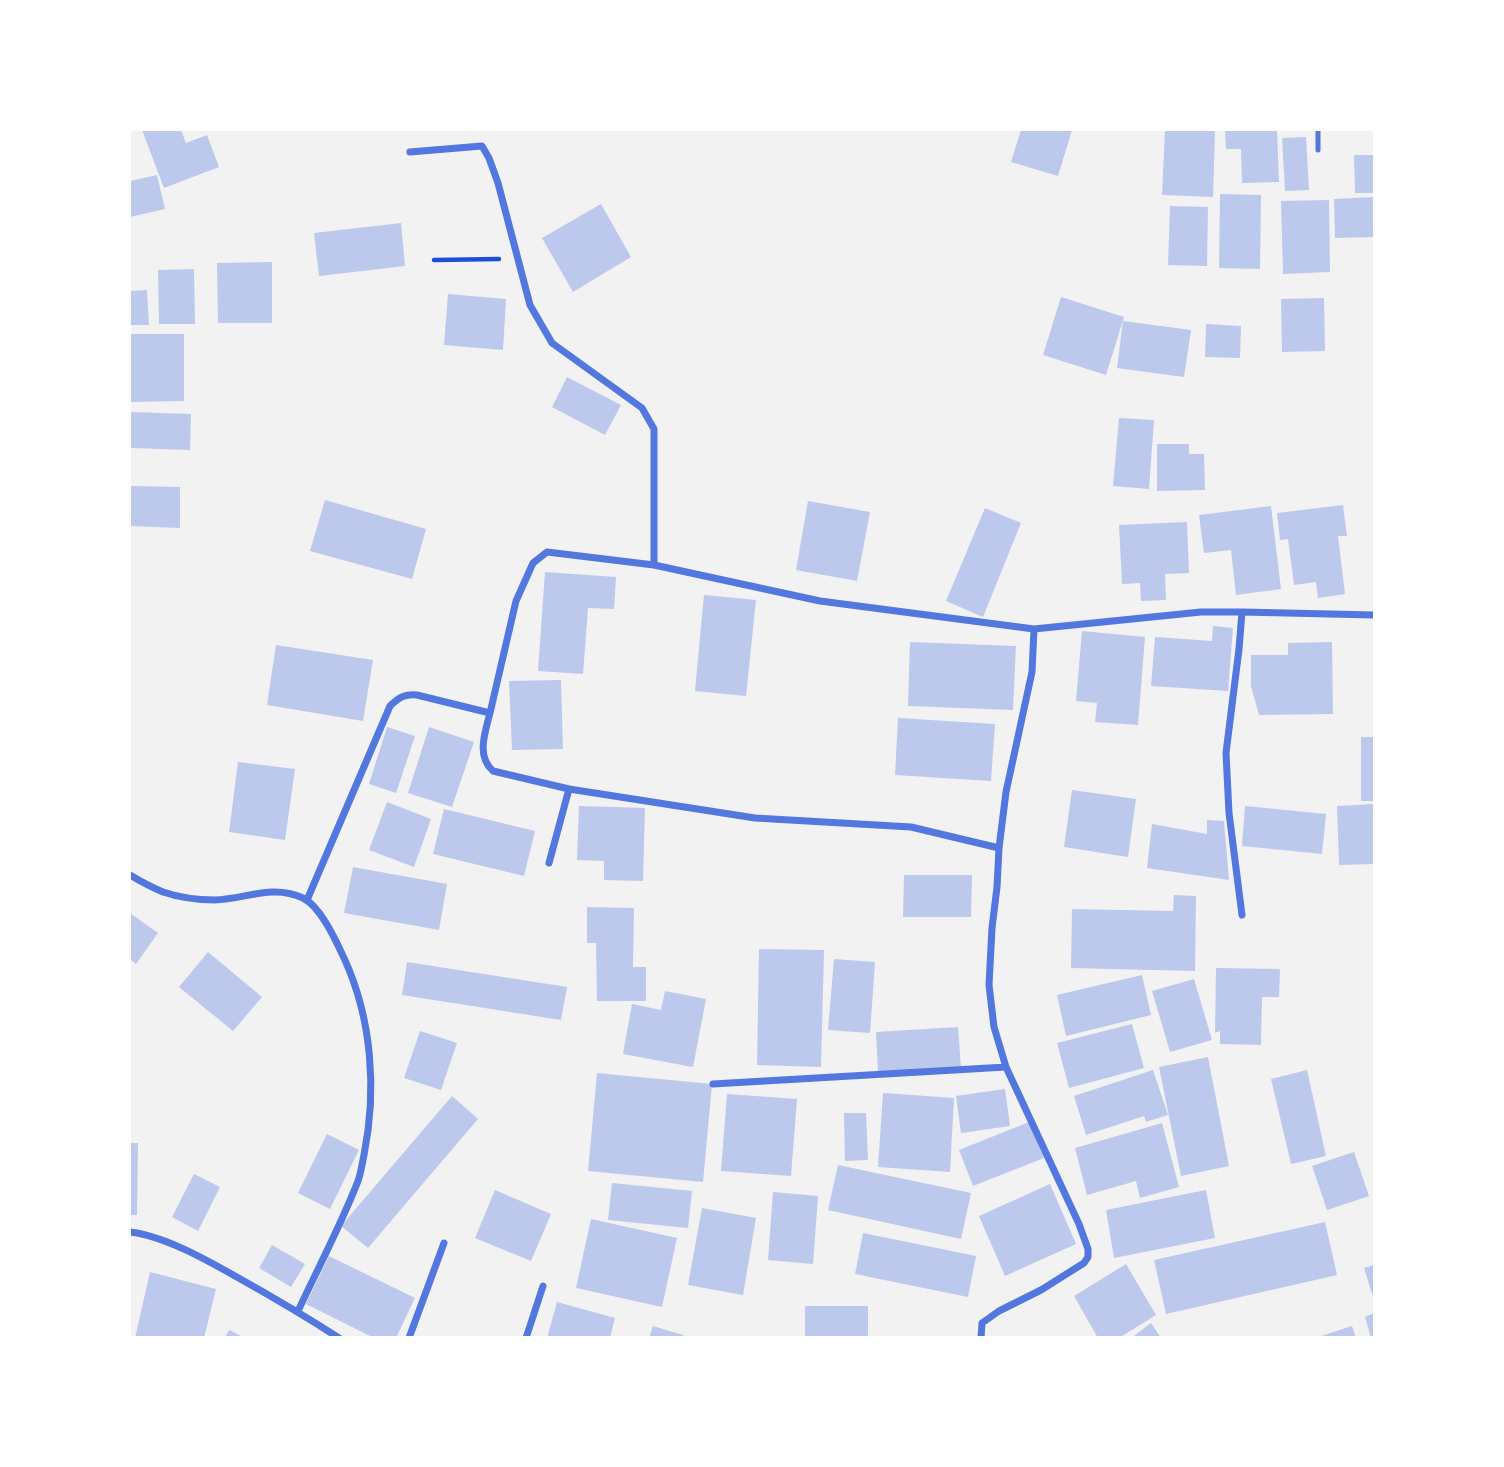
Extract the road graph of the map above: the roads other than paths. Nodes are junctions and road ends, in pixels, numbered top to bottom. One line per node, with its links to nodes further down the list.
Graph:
1 (1318, 130): 2 (lane)
2 (1318, 150)
3 (410, 152): 4 (street)
4 (654, 565): 7 (street); 8 (street)
5 (1242, 612): 6 (street); 7 (street); 14 (street)
6 (1374, 615)
7 (1034, 629): 10 (street)
8 (490, 713): 9 (street); 13 (street)
9 (569, 789): 10 (street); 11 (street)
10 (999, 848): 15 (street)
11 (549, 863)
12 (130, 876): 13 (street)
13 (307, 900): 20 (street)
14 (1242, 915)
15 (1006, 1067): 16 (street); 24 (street)
16 (713, 1084)
17 (130, 1233): 20 (street)
18 (444, 1243): 22 (street)
19 (543, 1286): 23 (street)
20 (298, 1311): 21 (street)
21 (339, 1338)
22 (409, 1338)
23 (526, 1338)
24 (981, 1338)

